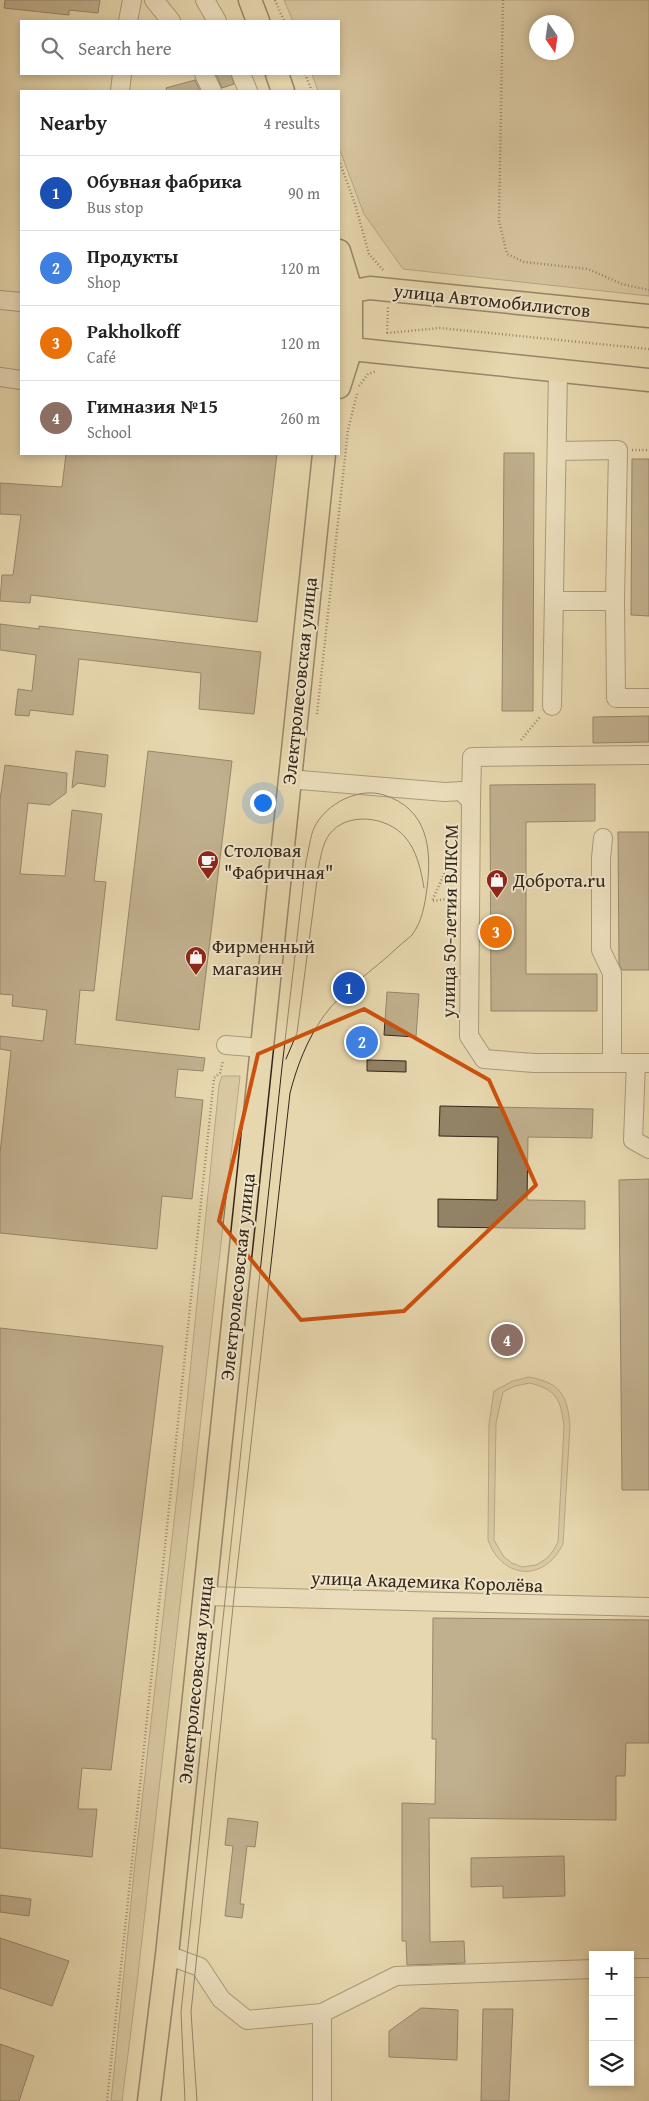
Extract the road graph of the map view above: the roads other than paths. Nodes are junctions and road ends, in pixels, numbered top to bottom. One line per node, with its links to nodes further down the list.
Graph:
1 (154, 0): 7 (street)
2 (205, 0): 8 (street)
3 (239, 0): 9 (main road)
4 (250, 0): 10 (main road)
5 (134, 1): 6 (street)
6 (128, 20)
7 (170, 20)
8 (216, 20)
9 (246, 20)
10 (258, 20)
11 (122, 75): 16 (street)
12 (204, 75): 17 (street)
13 (241, 75): 18 (street)
14 (262, 75): 19 (main road)
15 (277, 75): 20 (main road)
16 (120, 90)
17 (212, 90)
18 (248, 90)
19 (268, 90)
20 (283, 90)
21 (340, 259): 22 (main road)
22 (345, 295): 25 (main road, улица Автомобилистов); 26 (main road)
23 (0, 300): 24 (street)
24 (20, 302)
25 (649, 316)
26 (345, 348): 27 (main road); 30 (main road)
27 (558, 372): 31 (main road); 32 (street)
28 (0, 377): 29 (street)
29 (20, 380)
30 (340, 380)
31 (649, 380)
32 (557, 451): 34 (street); 35 (street)
33 (324, 455): 39 (main road, Электролесовская улица)
34 (554, 601): 35 (street); 37 (street)
35 (615, 601): 36 (street)
36 (649, 698)
37 (552, 706)
38 (649, 755): 40 (street)
39 (288, 779): 40 (street, улица 50-летия ВЛКСМ); 43 (main road, Электролесовская улица)
40 (471, 801): 44 (street, улица 50-летия ВЛКСМ)
41 (603, 838): 44 (street)
42 (227, 1045): 43 (street)
43 (262, 1048): 47 (main road, Электролесовская улица)
44 (612, 1063): 45 (street, улица 50-летия ВЛКСМ)
45 (643, 1063): 46 (street)
46 (649, 1149)
47 (204, 1596): 48 (street, улица Академика Королёва); 49 (main road, Электролесовская улица)
48 (649, 1607)
49 (167, 1955): 53 (street); 54 (main road, Электролесовская улица)
50 (634, 1968): 51 (street)
51 (649, 1968)
52 (589, 1970): 53 (street)
53 (322, 2013): 55 (street)
54 (149, 2101)
55 (322, 2101)

